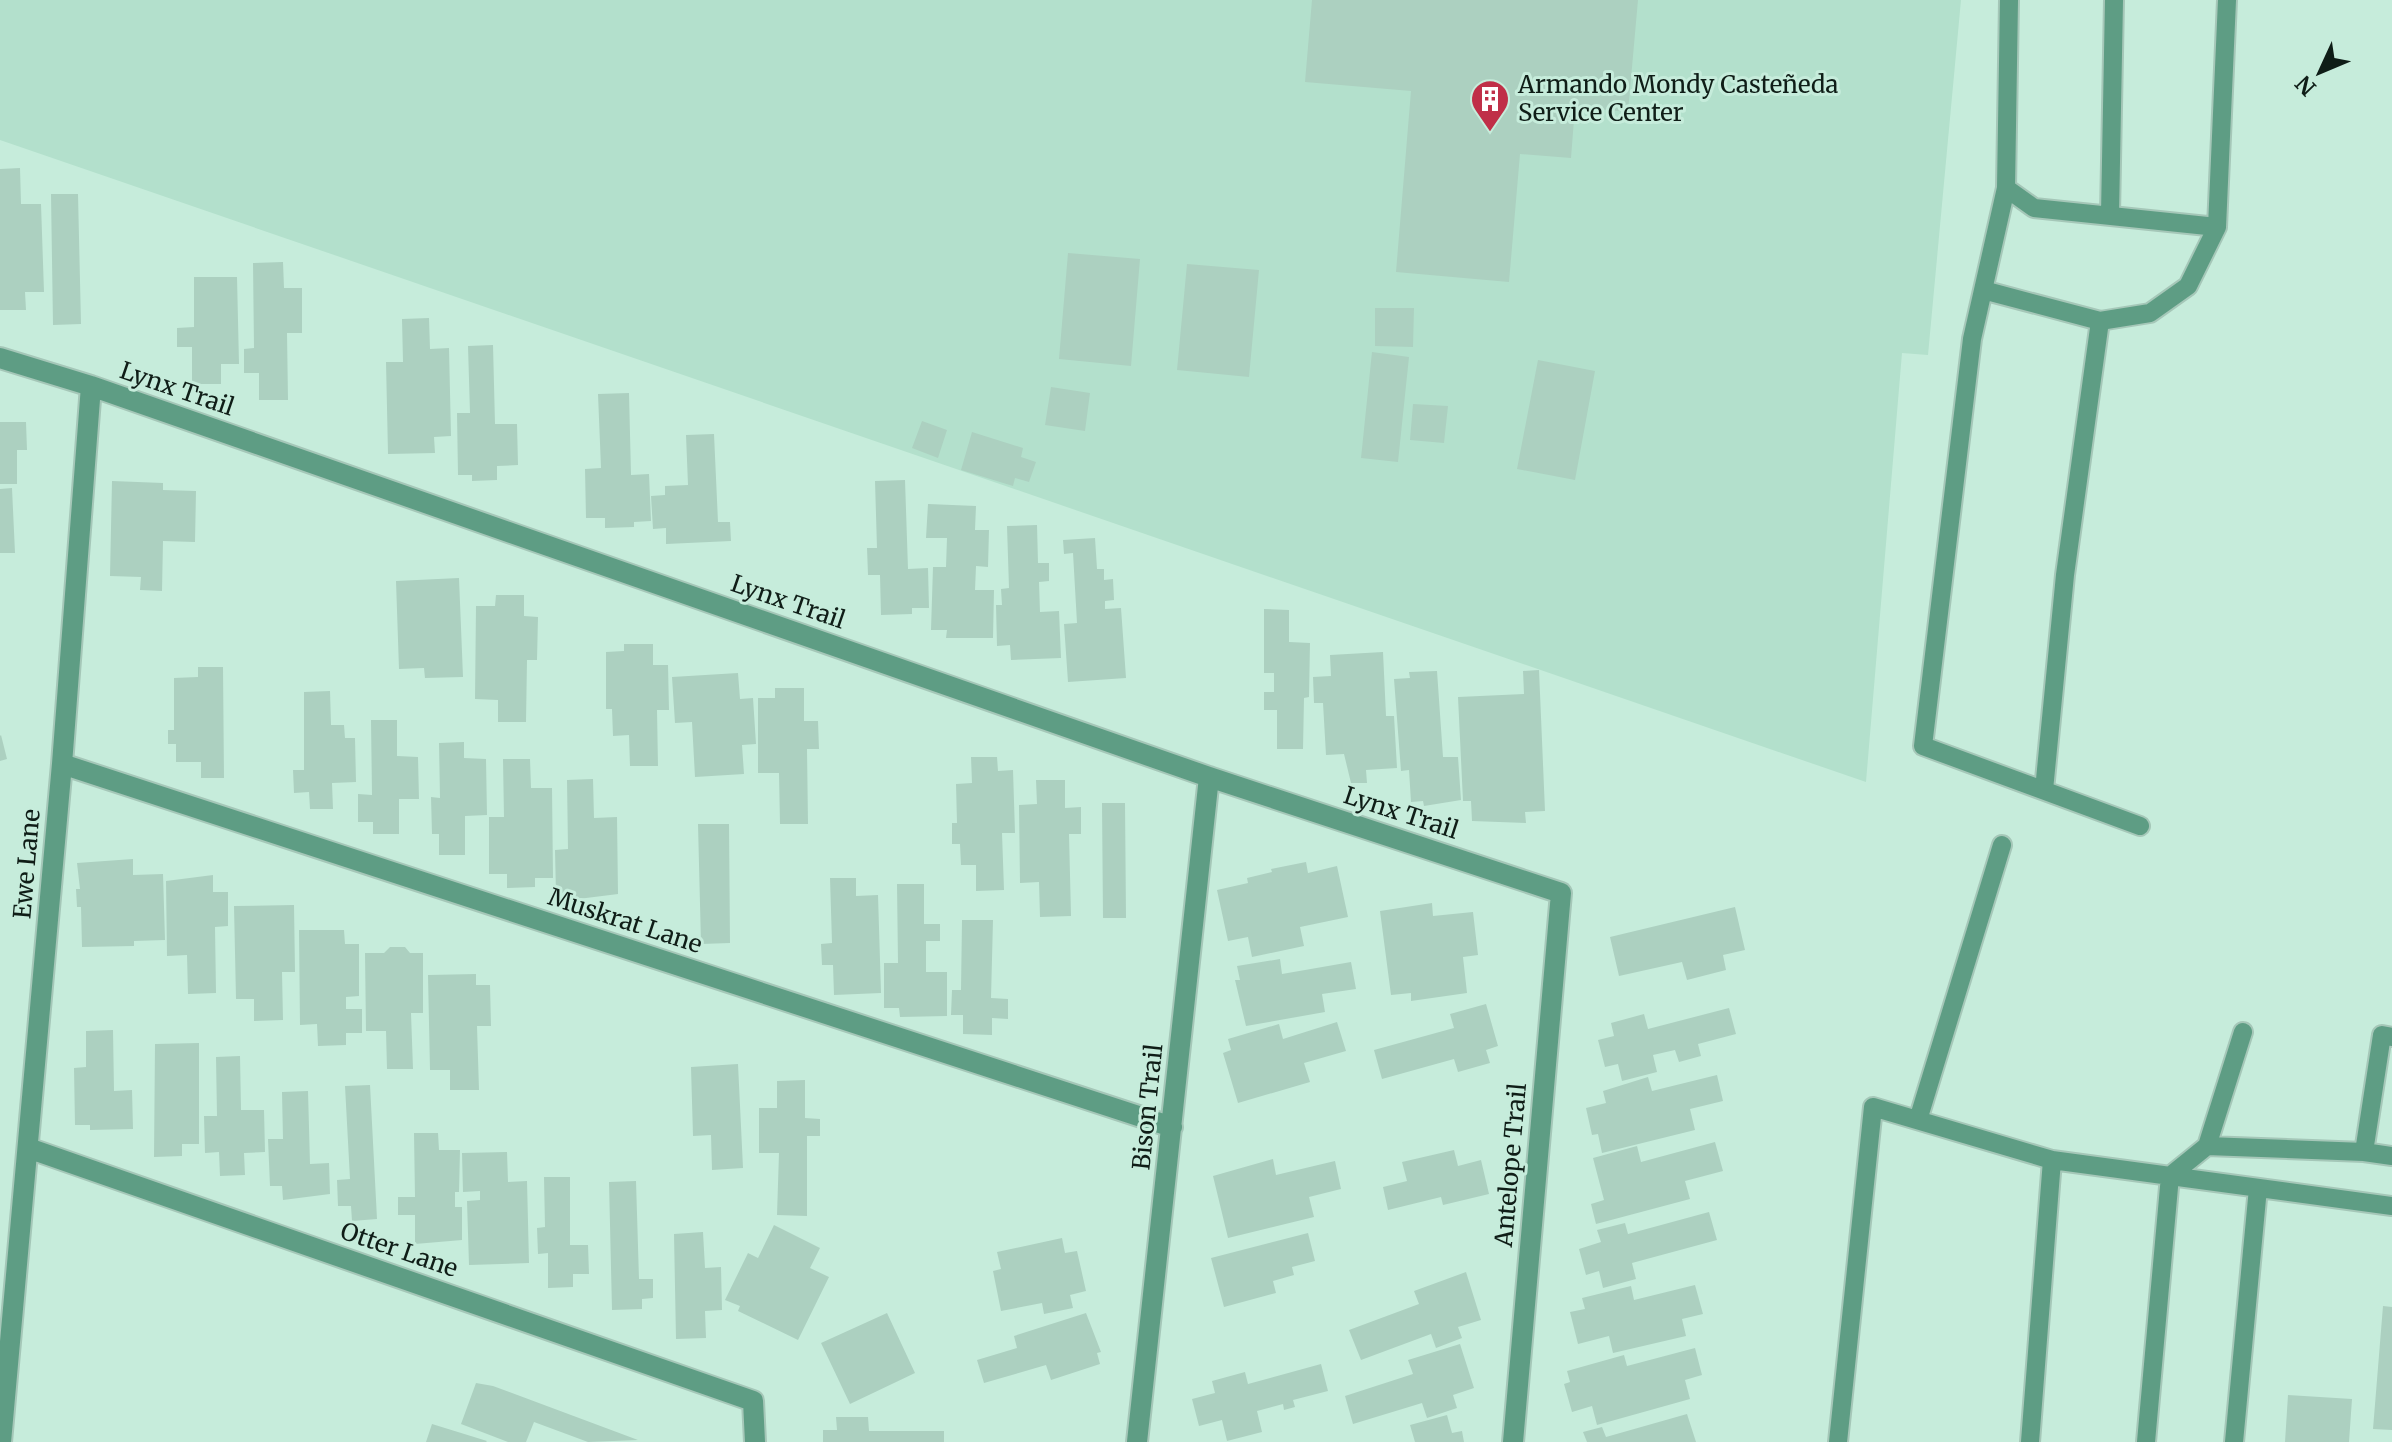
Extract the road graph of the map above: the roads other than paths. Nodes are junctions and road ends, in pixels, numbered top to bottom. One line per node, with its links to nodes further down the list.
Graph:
1 (2009, 0): 4 (lane)
2 (2114, 0): 5 (lane)
3 (2227, 0): 6 (lane)
4 (2006, 188): 5 (lane); 7 (lane)
5 (2110, 215): 6 (lane)
6 (2217, 227): 8 (lane)
7 (1983, 290): 8 (lane); 13 (lane)
8 (2100, 321): 13 (lane)
9 (0, 358): 10 (street, Lynx Trail)
10 (91, 386): 11 (street, Ewe Lane); 12 (street, Lynx Trail)
11 (62, 764): 20 (street, Muskrat Lane); 22 (street, Ewe Lane)
12 (1209, 777): 16 (street, Lynx Trail); 20 (street, Bison Trail)
13 (2044, 790): 14 (lane)
14 (2140, 826)
15 (2002, 845): 19 (lane)
16 (1561, 893): 32 (street, Antelope Trail)
17 (2243, 1032): 21 (lane)
18 (2392, 1037): 23 (lane)
19 (1918, 1120): 25 (lane); 33 (lane)
20 (1172, 1127): 31 (street, Bison Trail)
21 (2207, 1146): 23 (lane); 26 (lane)
22 (28, 1148): 29 (street, Ewe Lane); 30 (street, Otter Lane)
23 (2364, 1152): 24 (lane)
24 (2392, 1156)
25 (2052, 1160): 26 (lane); 34 (lane)
26 (2170, 1176): 27 (lane); 35 (lane)
27 (2258, 1188): 28 (lane); 36 (lane)
28 (2392, 1206)
29 (1, 1442)
30 (755, 1442)
31 (1137, 1442)
32 (1513, 1442)
33 (1838, 1442)
34 (2030, 1442)
35 (2146, 1442)
36 (2234, 1442)

